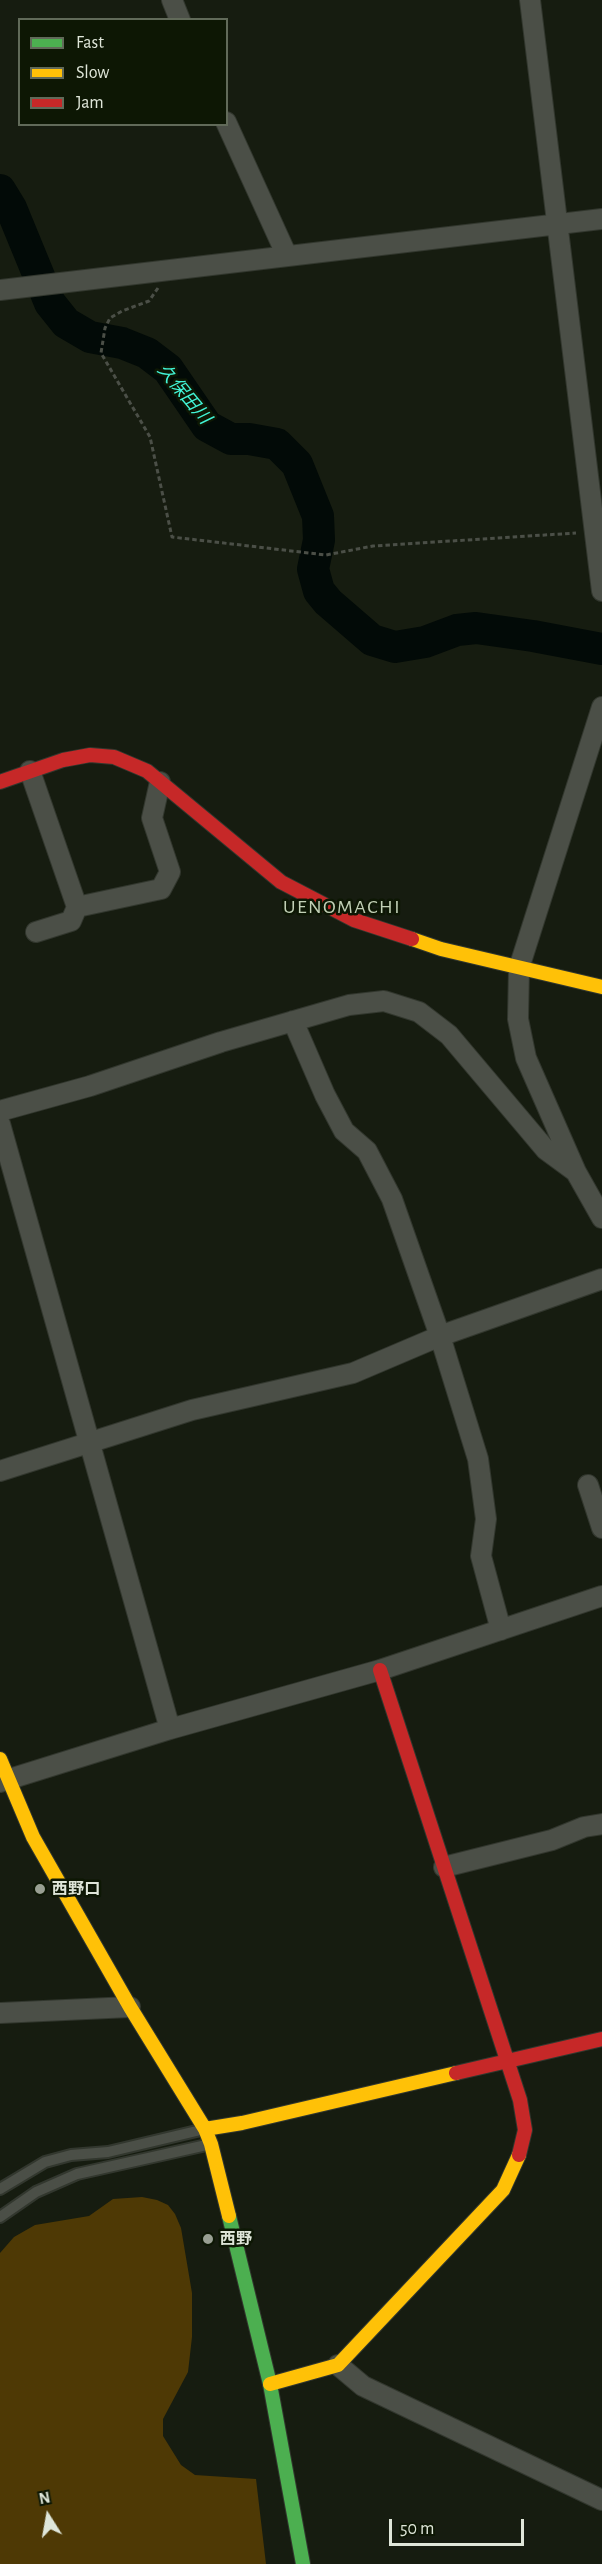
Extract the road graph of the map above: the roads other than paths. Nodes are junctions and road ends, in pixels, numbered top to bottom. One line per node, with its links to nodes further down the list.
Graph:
1 (172, 0): 3 (street)
2 (530, 0): 6 (street)
3 (179, 18)
4 (228, 126): 7 (street)
5 (602, 219): 6 (street)
6 (556, 224): 7 (street); 9 (street)
7 (287, 256): 8 (street)
8 (0, 290)
9 (596, 528): 10 (street)
10 (602, 591)
11 (602, 707): 17 (street)
12 (30, 771): 13 (street); 14 (street); 15 (street)
13 (0, 782)
14 (160, 782): 15 (street); 17 (street)
15 (77, 907): 16 (street)
16 (36, 932)
17 (519, 968): 18 (street); 22 (street)
18 (602, 987)
19 (293, 1021): 20 (street); 22 (street); 25 (street)
20 (0, 1111)
21 (0, 1124): 26 (street)
22 (576, 1172): 23 (street)
23 (602, 1218)
24 (602, 1279): 25 (street)
25 (440, 1336): 26 (street); 31 (street)
26 (91, 1444): 27 (street); 33 (street)
27 (0, 1472)
28 (588, 1485): 29 (street)
29 (602, 1528)
30 (602, 1596): 31 (street)
31 (501, 1630): 32 (street)
32 (380, 1670): 33 (street); 37 (street)
33 (170, 1729): 35 (street)
34 (0, 1759): 35 (street)
35 (3, 1780): 38 (street)
36 (602, 1824): 37 (street)
37 (444, 1867): 41 (street)
38 (130, 2007): 39 (street); 43 (street)
39 (0, 2013)
40 (602, 2039): 41 (street)
41 (508, 2062): 42 (street); 47 (street)
42 (335, 2102): 43 (street); 44 (street)
43 (205, 2129): 44 (street); 45 (lane)
44 (211, 2144): 46 (lane); 48 (street)
45 (0, 2189)
46 (0, 2217)
47 (338, 2365): 48 (street); 49 (street)
48 (270, 2384): 50 (street)
49 (602, 2500)
50 (303, 2564)

